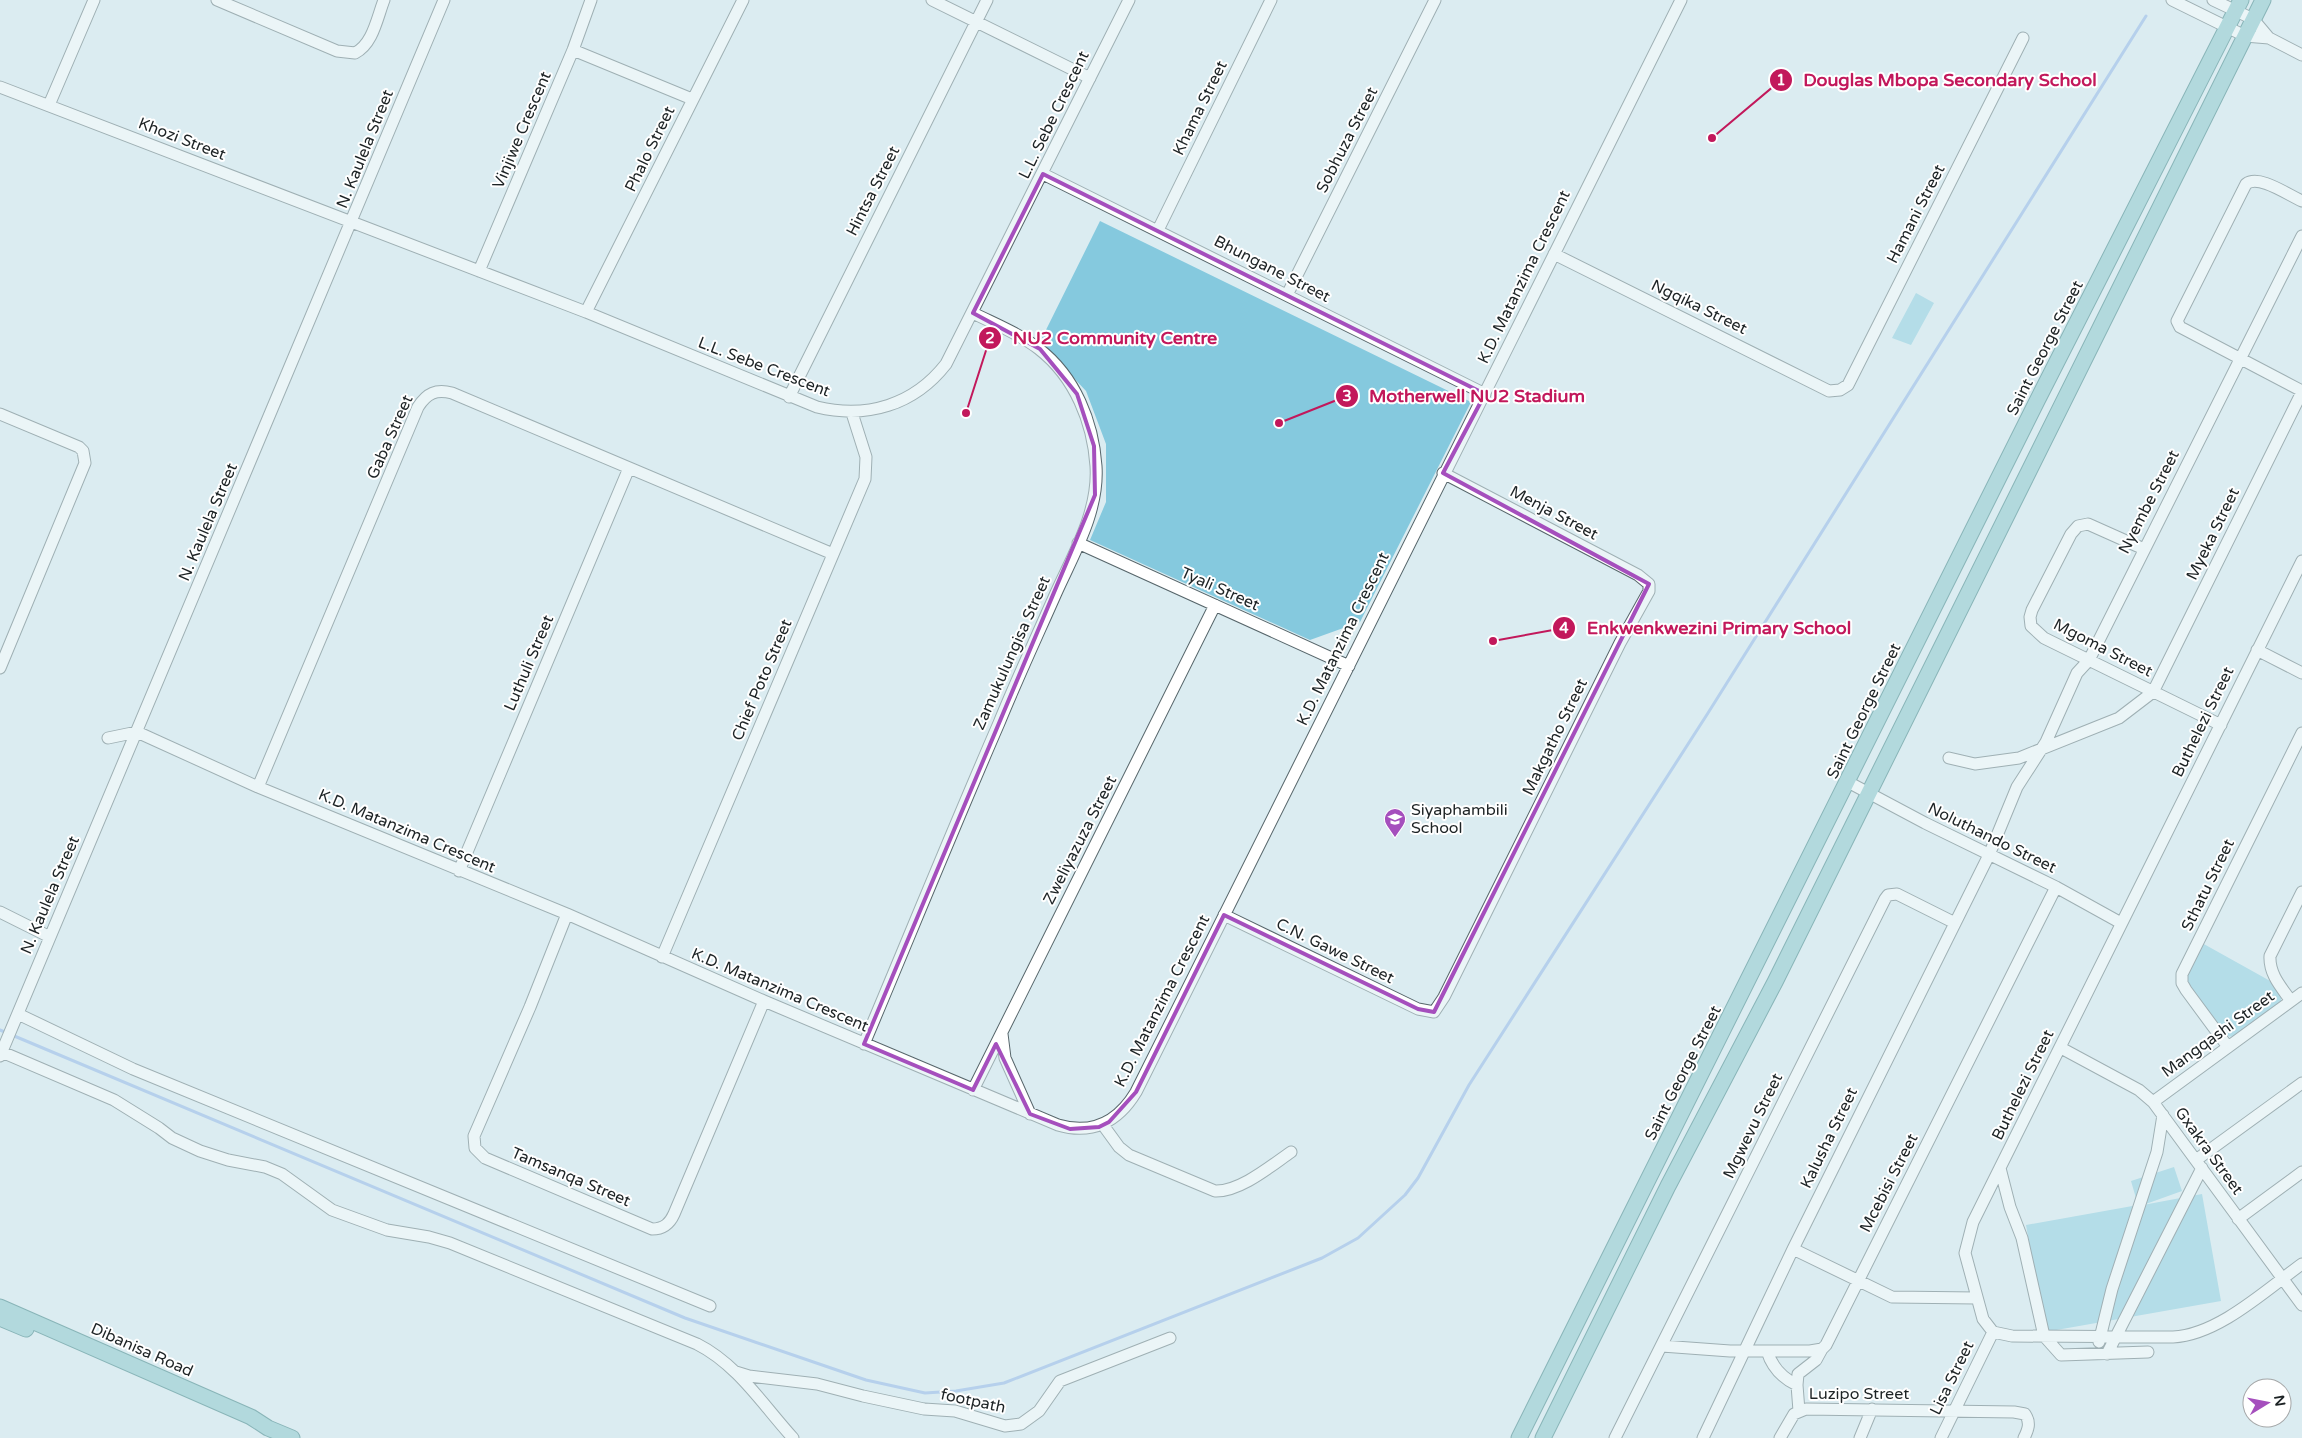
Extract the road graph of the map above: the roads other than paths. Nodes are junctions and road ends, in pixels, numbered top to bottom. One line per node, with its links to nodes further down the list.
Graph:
1 (94, 0): 28 (street)
2 (217, 0): 3 (street)
3 (384, 0)
4 (444, 0): 31 (street, N. Kaulela Street)
5 (591, 0): 23 (street, Vinjiwe Crescent)
6 (743, 0): 27 (street, Phalo Street)
7 (932, 0): 18 (street)
8 (987, 0): 18 (street, Hintsa Street)
9 (1129, 0): 25 (street, L.L. Sebe Crescent)
10 (1271, 0): 32 (street, Khama Street)
11 (1435, 0): 36 (street, Sobhuza Street)
12 (1681, 0): 34 (street, K.D. Matanzima Crescent)
13 (2172, 0): 19 (street)
14 (2213, 0): 16 (street)
15 (2263, 0): 17 (main road)
16 (2238, 6): 17 (street); 19 (main road, Saint George Street)
17 (2253, 19): 20 (main road); 22 (street)
18 (977, 22): 25 (street); 43 (street, Hintsa Street)
19 (2228, 28): 20 (street); 66 (main road, Saint George Street)
20 (2245, 36): 22 (street); 68 (main road)
21 (2022, 38): 40 (street, Hamani Street)
22 (2269, 38): 24 (street)
23 (573, 50): 27 (street); 35 (street, Vinjiwe Crescent)
24 (2302, 56)
25 (1090, 78): 29 (street, L.L. Sebe Crescent)
26 (0, 87): 28 (street, Khozi Street)
27 (692, 99): 37 (street, Phalo Street)
28 (48, 105): 31 (street, Khozi Street)
29 (1043, 174): 32 (street, Bhungane Street); 38 (street, L.L. Sebe Crescent)
30 (2302, 202): 39 (street)
31 (353, 221): 35 (street, L.L. Sebe Crescent); 61 (street, N. Kaulela Street)
32 (1158, 230): 36 (street, Bhungane Street)
33 (2302, 236): 39 (street, Nyembe Street)
34 (1554, 254): 40 (street, Ngqika Street); 42 (street, K.D. Matanzima Crescent)
35 (479, 271): 37 (street, L.L. Sebe Crescent)
36 (1287, 294): 42 (street, Bhungane Street)
37 (586, 312): 43 (street, L.L. Sebe Crescent)
38 (973, 313): 44 (street, L.L. Sebe Crescent); 48 (street, Zamukulungisa Street)
39 (2239, 359): 41 (street); 49 (street, Nyembe Street)
40 (1829, 390)
41 (2302, 391): 59 (street, Myeka Street)
42 (1485, 394): 47 (street, K.D. Matanzima Crescent)
43 (789, 397): 44 (street, L.L. Sebe Crescent)
44 (852, 413): 50 (street, Chief Poto Street)
45 (0, 414): 57 (street)
46 (630, 468): 50 (street, Gaba Street); 67 (street, Gaba Street); 70 (street, Luthuli Street)
47 (1443, 473): 52 (street, Menja Street); 56 (street, K.D. Matanzima Crescent)
48 (1078, 542): 53 (street, Tyali Street); 86 (street, Zamukulungisa Street)
49 (2144, 550): 55 (street, Nyembe Street); 55 (street, Mgoma Street)
50 (833, 554): 79 (street, Chief Poto Street)
51 (2302, 561): 54 (street, Buthelezi Street)
52 (1649, 584): 83 (street, Makgatho Street)
53 (1215, 605): 56 (street, Tyali Street); 85 (street, Zweliyazuza Street)
54 (2257, 650): 58 (street); 60 (street, Buthelezi Street)
55 (2089, 660): 59 (street, Mgoma Street); 64 (street, Nyembe Street)
56 (1349, 666): 75 (street, K.D. Matanzima Crescent)
57 (0, 668)
58 (2302, 673)
59 (2153, 692): 60 (street, Mgoma Street); 64 (street)
60 (2221, 725): 77 (street, Buthelezi Street)
61 (137, 732): 63 (street); 67 (street, K.D. Matanzima Crescent); 78 (street, N. Kaulela Street)
62 (2302, 732): 87 (street, Sthatu Street)
63 (108, 738)
64 (2041, 749): 65 (street); 69 (street, Kalusha Street)
65 (1949, 758)
66 (1848, 782): 68 (street, Noluthando Street); 131 (main road, Saint George Street)
67 (258, 786): 70 (street, K.D. Matanzima Crescent)
68 (1869, 793): 69 (street, Noluthando Street); 132 (main road)
69 (1989, 855): 71 (street, Noluthando Street); 76 (street, Kalusha Street)
70 (459, 871): 74 (street, K.D. Matanzima Crescent)
71 (2056, 887): 77 (street, Noluthando Street); 104 (street, Mcebisi Street)
72 (2302, 892): 82 (street)
73 (0, 912): 78 (street)
74 (567, 914): 79 (street, K.D. Matanzima Crescent); 81 (street, Tamsanqa Street)
75 (1224, 915): 83 (street, C.N. Gawe Street); 95 (street, K.D. Matanzima Crescent)
76 (1955, 923): 101 (street, Kalusha Street); 116 (street, Mgwevu Street)
77 (2121, 923): 88 (street, Buthelezi Street)
78 (50, 937): 84 (street, N. Kaulela Street)
79 (662, 957): 81 (street, K.D. Matanzima Crescent)
80 (2302, 993): 82 (street, Mangqashi Street)
81 (764, 1001): 86 (street, K.D. Matanzima Crescent)
82 (2291, 1001): 87 (street, Mangqashi Street)
83 (1434, 1012)
84 (16, 1017): 89 (street, N. Kaulela Street); 108 (street)
85 (1002, 1033): 91 (street, Zweliyazuza Street); 93 (street)
86 (864, 1044): 91 (street, K.D. Matanzima Crescent)
87 (2228, 1047): 92 (street, Mangqashi Street)
88 (2061, 1048): 92 (street, Gxakra Street); 98 (street, Buthelezi Street)
89 (2, 1053): 123 (street)
90 (2302, 1083): 97 (street)
91 (973, 1090): 93 (street, K.D. Matanzima Crescent)
92 (2153, 1102): 94 (street, Gxakra Street)
93 (1030, 1114): 95 (street, K.D. Matanzima Crescent)
94 (2163, 1115): 97 (street, Gxakra Street); 113 (street)
95 (1103, 1125): 96 (street)
96 (1292, 1152)
97 (2199, 1164): 100 (street, Gxakra Street); 114 (street)
98 (2000, 1168): 105 (street, Buthelezi Street); 111 (street)
99 (2302, 1172): 100 (street)
100 (2238, 1218): 103 (street, Gxakra Street)
101 (1793, 1248): 104 (street); 118 (street, Kalusha Street)
102 (2302, 1264): 103 (street)
103 (2282, 1278): 106 (street, Gxakra Street); 114 (street)
104 (1858, 1282): 105 (street); 117 (street, Mcebisi Street)
105 (1976, 1298): 110 (street, Buthelezi Street)
106 (2302, 1305)
107 (0, 1306): 128 (main road, Dibanisa Road)
108 (710, 1306)
109 (0, 1318): 128 (main road, Dibanisa Road)
110 (1993, 1332): 111 (street); 127 (street, Lisa Street)
111 (2044, 1336): 112 (street); 122 (street)
112 (2083, 1336): 113 (street); 122 (street)
113 (2099, 1336): 114 (street); 121 (street)
114 (2117, 1336): 121 (street)
115 (1170, 1338): 123 (street, footpath)
116 (1662, 1346): 118 (street); 133 (street, Mgwevu Street)
117 (1822, 1349): 119 (street); 124 (street, Mcebisi Street)
118 (1743, 1351): 119 (street); 134 (street, Kalusha Street)
119 (1767, 1351): 124 (street)
120 (2148, 1352): 121 (street)
121 (2103, 1354): 122 (street)
122 (2066, 1356)
123 (736, 1372): 130 (street)
124 (1797, 1385): 126 (street)
125 (1872, 1409): 126 (street, Luzipo Street); 127 (street, Luzipo Street); 136 (street)
126 (1799, 1411): 135 (street, Luzipo Street)
127 (1954, 1411): 137 (street, Lisa Street); 138 (street)
128 (268, 1428): 129 (main road, Dibanisa Road)
129 (292, 1438)
130 (793, 1438)
131 (1519, 1438)
132 (1543, 1438)
133 (1615, 1438)
134 (1703, 1438)
135 (1780, 1438)
136 (1860, 1438)
137 (1941, 1438)
138 (2024, 1438)

